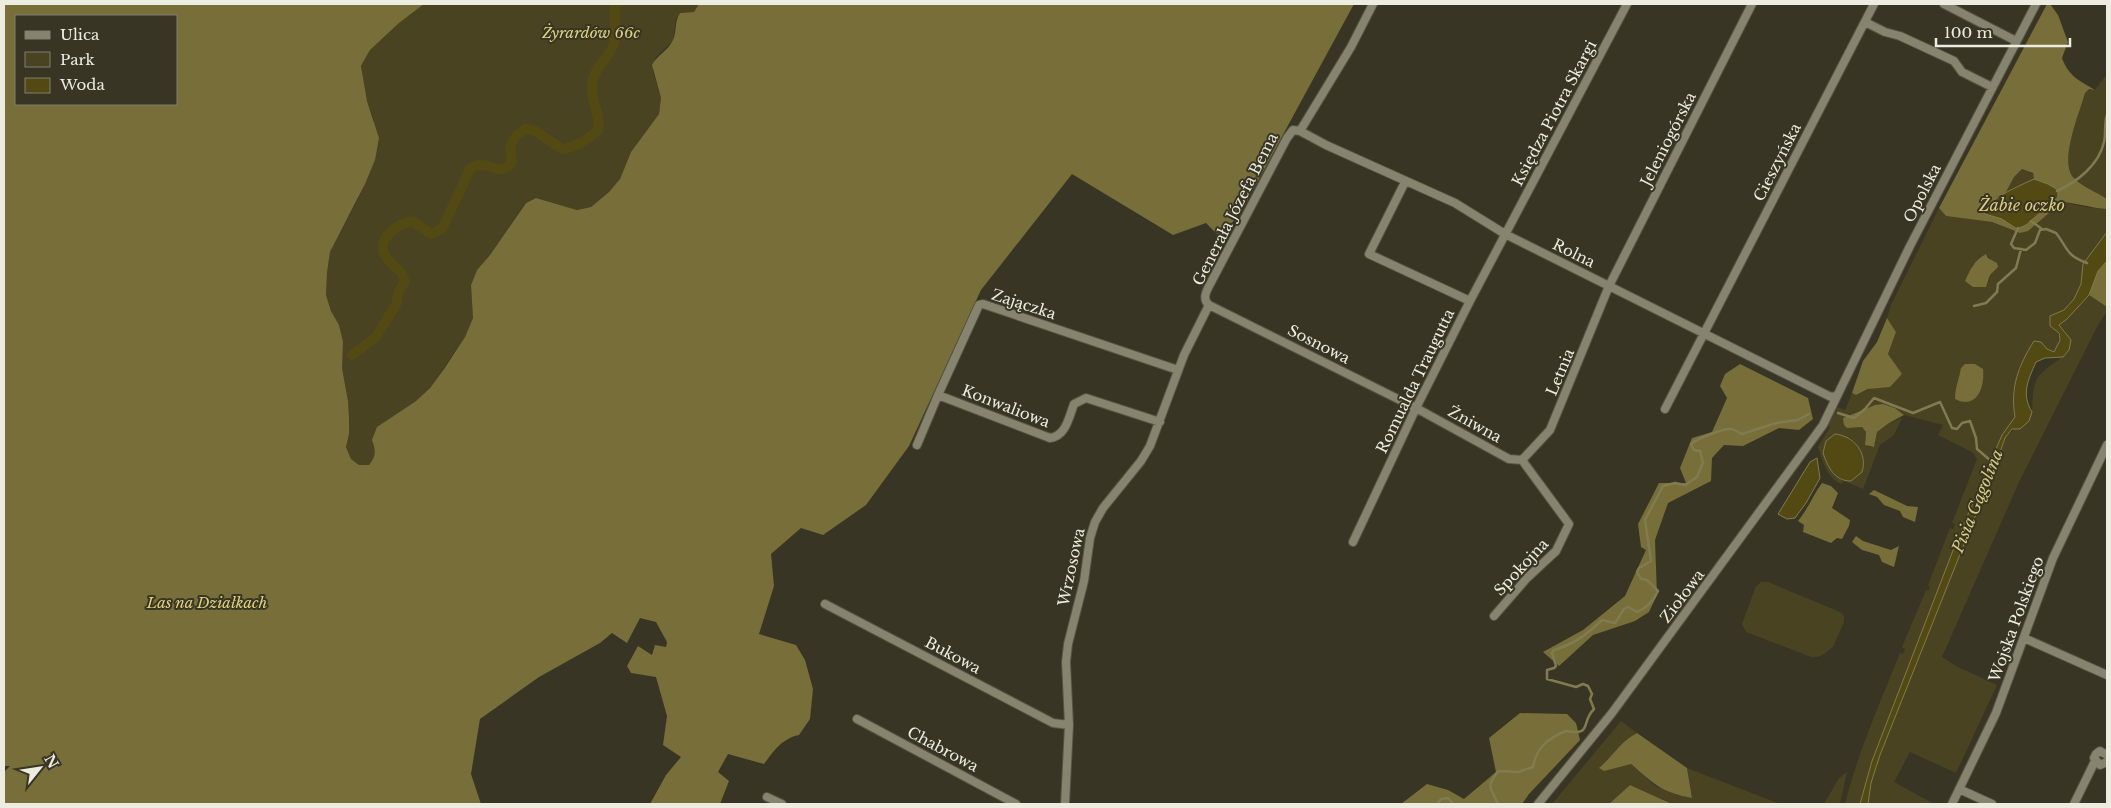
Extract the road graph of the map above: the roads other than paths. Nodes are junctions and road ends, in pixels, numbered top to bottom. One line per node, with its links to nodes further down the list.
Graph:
1 (1373, 4): 10 (street, Generała Józefa Bema)
2 (1627, 4): 12 (street, Księdza Piotra Skargi)
3 (1752, 4): 13 (street, Jeleniogórska)
4 (1874, 4): 7 (street, Cieszyńska)
5 (1944, 4): 8 (street)
6 (2036, 4): 8 (street, Opolska)
7 (1864, 22): 9 (street); 16 (street, Cieszyńska)
8 (2016, 41): 9 (street, Opolska)
9 (1992, 87): 19 (street, Opolska)
10 (1300, 131): 11 (street, Rolna); 15 (street, Generała Józefa Bema)
11 (1405, 182): 12 (street, Rolna); 14 (street)
12 (1505, 234): 13 (street, Rolna); 14 (street, Romualda Traugutta)
13 (1609, 286): 16 (street, Rolna); 25 (street, Letnia)
14 (1470, 301): 20 (street, Romualda Traugutta)
15 (1209, 305): 17 (street, Wrzosowa); 20 (street, Sosnowa)
16 (1705, 334): 19 (street, Rolna); 21 (street, Cieszyńska)
17 (1178, 370): 18 (street, Zajączka); 22 (street, Wrzosowa)
18 (938, 394): 22 (street, Konwaliowa); 23 (street, Zajączka)
19 (1836, 396): 41 (street, Ziołowa)
20 (1416, 408): 25 (street, Żniwna); 26 (street, Romualda Traugutta)
21 (1666, 409)
22 (1160, 422): 32 (street, Wrzosowa)
23 (918, 445)
24 (2107, 445): 29 (street, Wojska Polskiego)
25 (1522, 460): 28 (street, Spokojna)
26 (1353, 542)
27 (825, 604): 32 (street, Bukowa)
28 (1494, 616)
29 (2024, 638): 30 (street); 36 (street, Wojska Polskiego)
30 (2107, 675)
31 (858, 719): 39 (street, Chabrowa)
32 (1069, 725): 40 (street, Wrzosowa)
33 (2107, 754): 34 (street)
34 (2095, 761): 35 (street); 44 (street)
35 (2107, 762)
36 (1959, 789): 42 (street, Wojska Polskiego); 43 (street)
37 (767, 797): 38 (street)
38 (782, 804)
39 (1016, 804)
40 (1065, 804)
41 (1538, 804)
42 (1952, 804)
43 (1992, 804)
44 (2074, 804)

